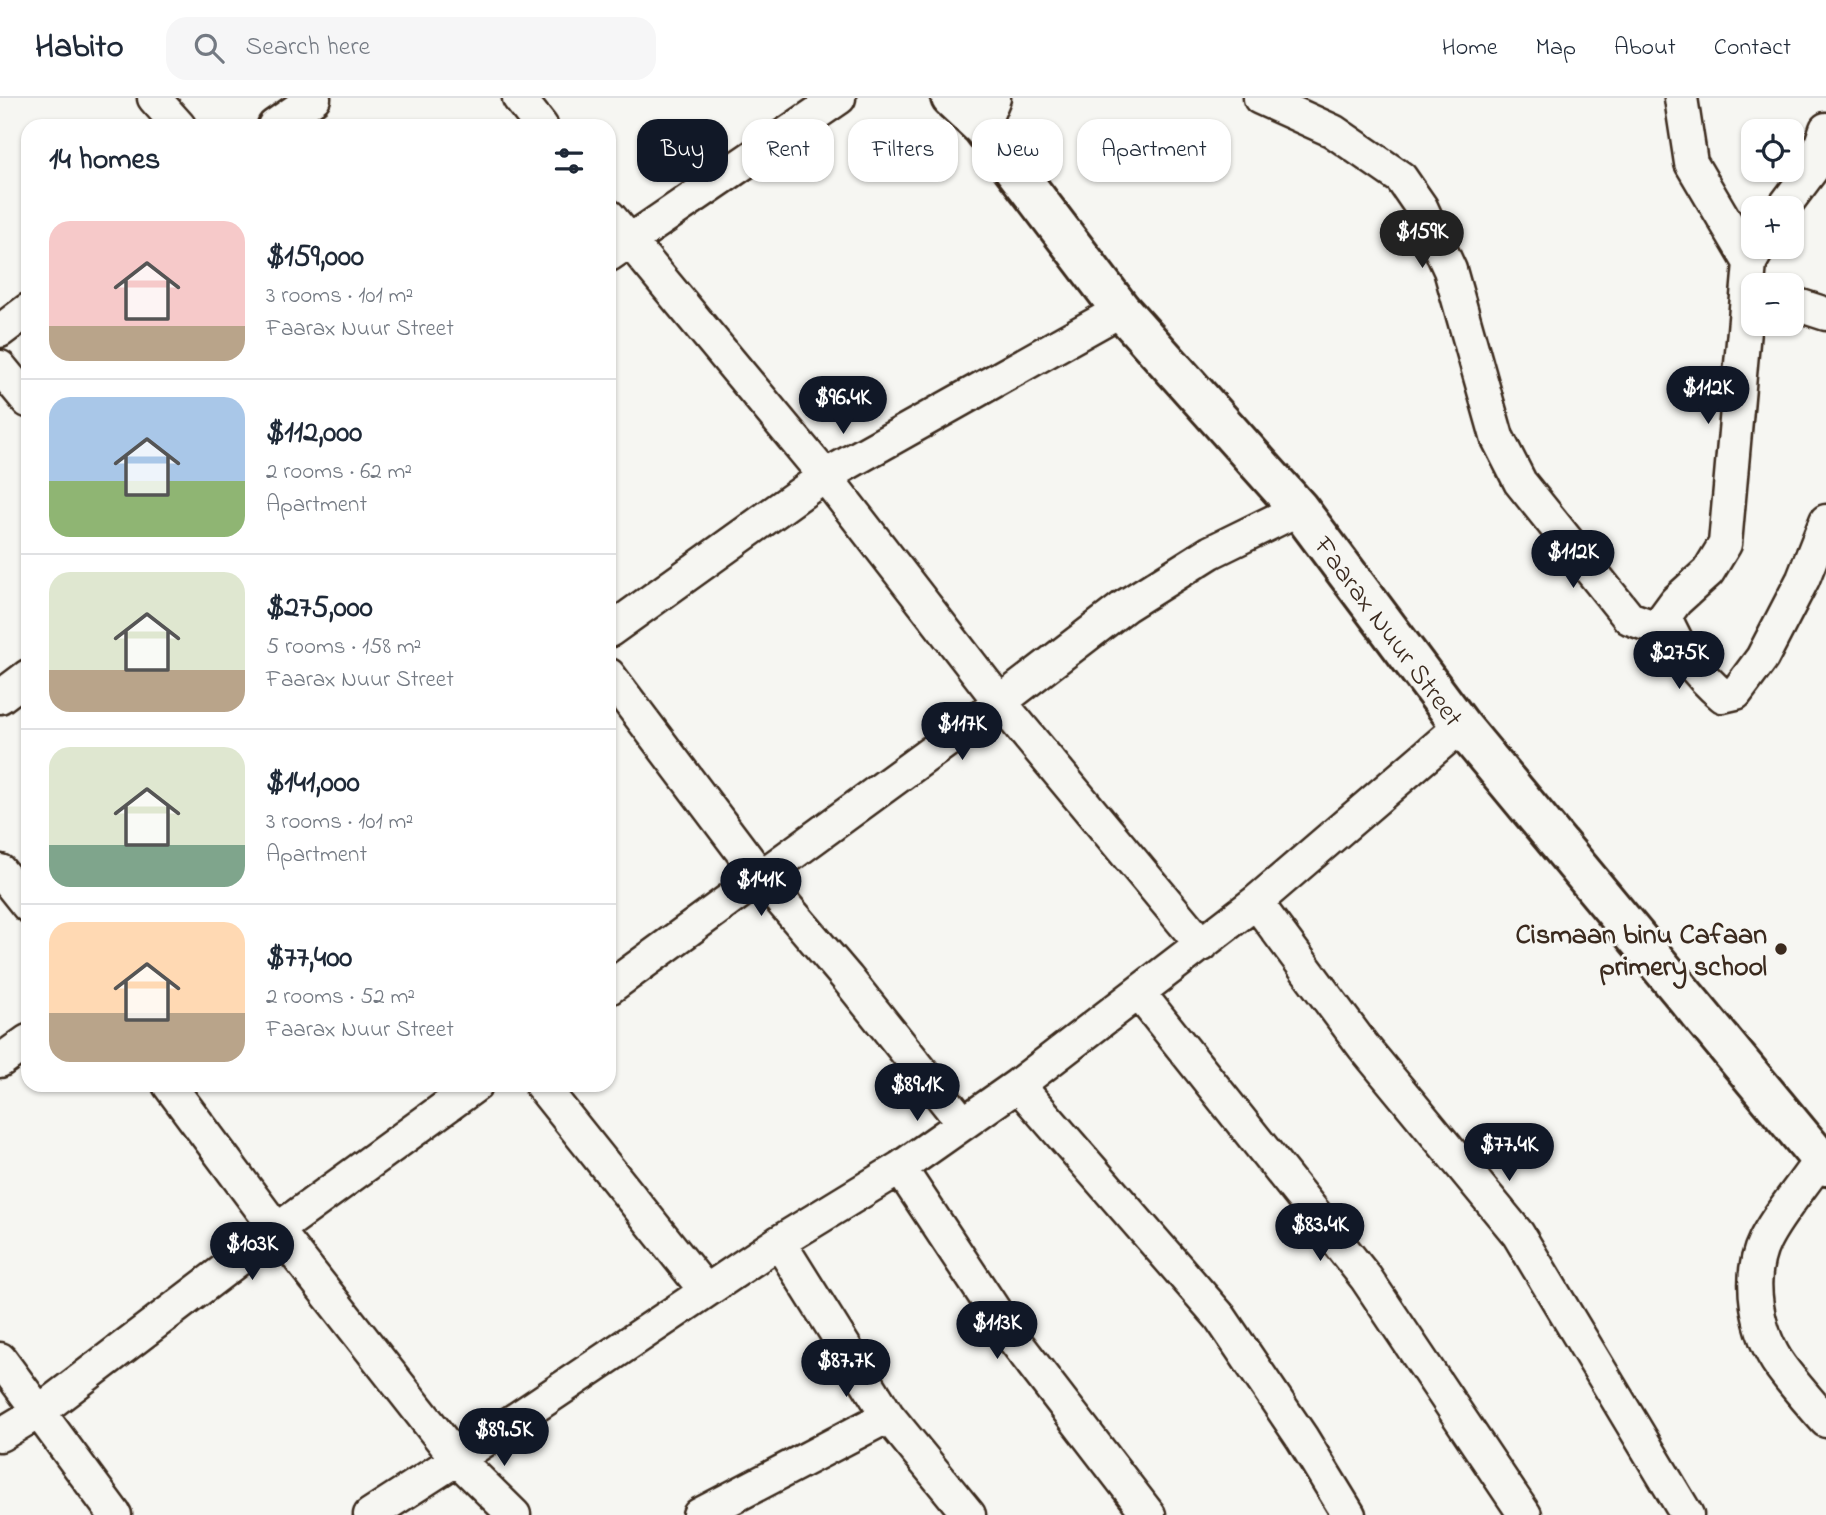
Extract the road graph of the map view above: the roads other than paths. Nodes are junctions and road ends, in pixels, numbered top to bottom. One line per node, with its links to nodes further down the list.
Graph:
1 (154, 98): 9 (street)
2 (314, 98): 10 (street)
3 (519, 98): 11 (street)
4 (839, 98): 14 (street)
5 (951, 98): 8 (main road, Faarax Nuur Street)
6 (1260, 98): 27 (street)
7 (1681, 98): 15 (street)
8 (988, 113): 17 (main road, Faarax Nuur Street)
9 (173, 119)
10 (284, 119)
11 (536, 119)
12 (1826, 129): 13 (street)
13 (1792, 196)
14 (619, 248): 23 (street)
15 (1753, 272): 27 (street)
16 (1804, 307): 18 (street)
17 (1121, 310): 23 (street); 24 (main road, Faarax Nuur Street)
18 (1826, 314)
19 (21, 315): 20 (street)
20 (0, 331)
21 (0, 367): 22 (street)
22 (21, 392)
23 (825, 476): 26 (street); 31 (street)
24 (1299, 509): 31 (street); 32 (main road, Faarax Nuur Street)
25 (1826, 521): 27 (street)
26 (616, 626)
27 (1673, 634)
28 (21, 681): 30 (street)
29 (616, 684): 34 (street)
30 (0, 697)
31 (1000, 702): 34 (street); 37 (street)
32 (1461, 726): 36 (street); 47 (main road, Faarax Nuur Street)
33 (0, 872): 35 (street)
34 (761, 877): 38 (street); 46 (street)
35 (21, 898)
36 (1256, 902): 37 (street); 66 (street)
37 (1202, 945): 39 (street)
38 (616, 983)
39 (1139, 993): 42 (street); 65 (street)
40 (21, 1046): 41 (street)
41 (0, 1061)
42 (1018, 1085): 46 (street); 64 (street)
43 (174, 1092): 49 (street)
44 (466, 1092): 49 (street)
45 (547, 1092): 51 (street)
46 (962, 1123): 48 (street)
47 (1823, 1163): 55 (street)
48 (900, 1168): 50 (street); 63 (street)
49 (277, 1230): 53 (street); 57 (street)
50 (779, 1242): 51 (street); 54 (street)
51 (705, 1290): 57 (street)
52 (0, 1359): 53 (street)
53 (40, 1411): 56 (street); 58 (street)
54 (888, 1416): 61 (street); 62 (street)
55 (1826, 1421)
56 (0, 1435)
57 (457, 1459): 59 (street); 60 (street)
58 (115, 1515)
59 (370, 1515)
60 (514, 1515)
61 (699, 1515)
62 (969, 1515)
63 (1149, 1515)
64 (1349, 1515)
65 (1525, 1515)
66 (1687, 1515)

